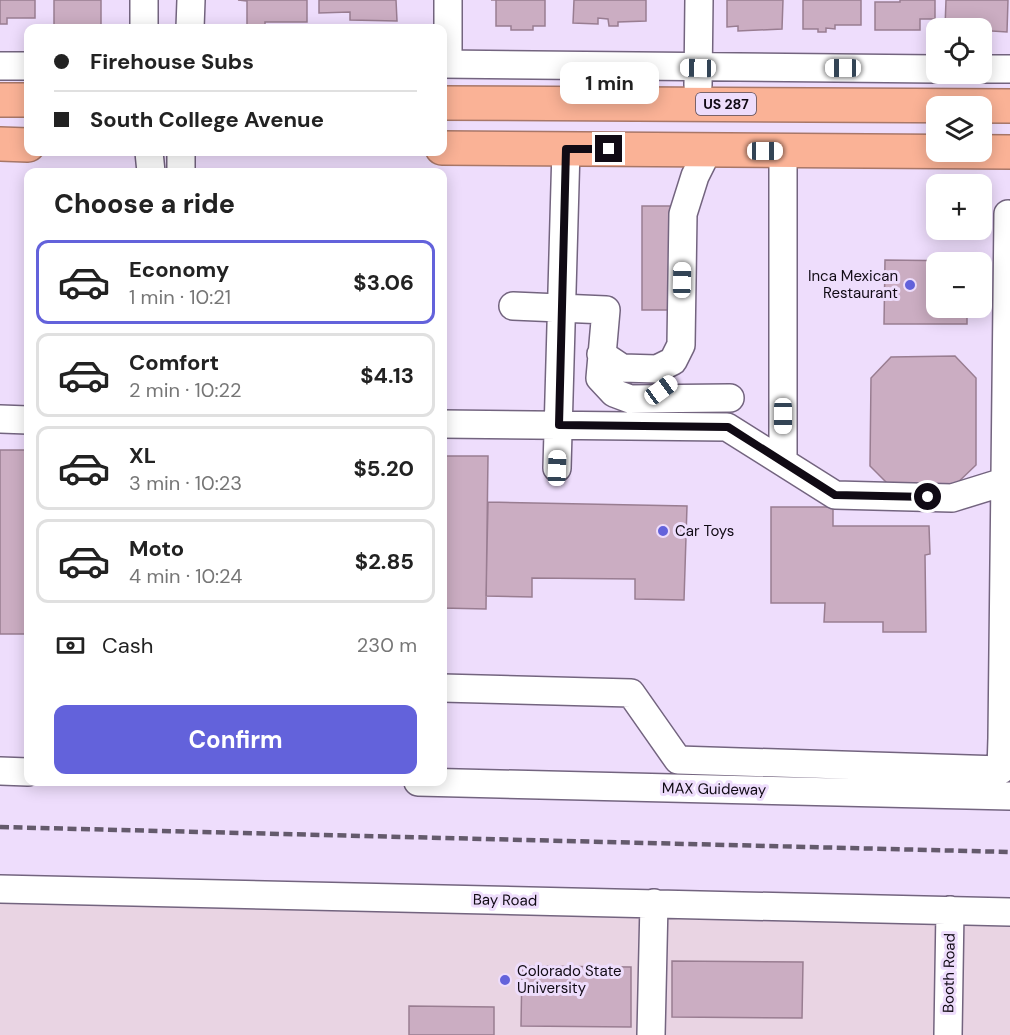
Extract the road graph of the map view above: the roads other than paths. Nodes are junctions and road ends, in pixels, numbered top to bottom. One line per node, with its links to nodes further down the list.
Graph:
1 (144, 0): 5 (street)
2 (191, 0): 6 (street)
3 (448, 0): 7 (street)
4 (699, 0): 11 (street)
5 (144, 24)
6 (190, 24)
7 (447, 24)
8 (447, 64): 11 (street)
9 (0, 66): 10 (street)
10 (24, 66)
11 (698, 68): 12 (street); 19 (street)
12 (926, 69)
13 (992, 69): 14 (street)
14 (1010, 69)
15 (0, 100): 16 (highway)
16 (24, 100)
17 (447, 103): 18 (highway, US 287)
18 (641, 104): 19 (highway, US 287); 24 (highway)
19 (698, 104): 20 (highway, US 287)
20 (1010, 106)
21 (0, 144): 22 (highway)
22 (24, 144)
23 (447, 148): 24 (highway)
24 (566, 149): 25 (highway); 31 (street)
25 (708, 150): 26 (highway); 32 (street)
26 (783, 151): 27 (highway); 38 (street)
27 (1010, 152)
28 (1008, 214): 30 (street)
29 (513, 306): 31 (street)
30 (1009, 306): 40 (street)
31 (562, 307): 32 (street); 37 (street)
32 (601, 354): 33 (street)
33 (730, 398)
34 (0, 419): 35 (street)
35 (24, 420)
36 (447, 424): 37 (street)
37 (559, 425): 38 (street); 39 (street)
38 (783, 462): 40 (street)
39 (557, 468)
40 (1008, 482): 42 (street)
41 (447, 688): 42 (street)
42 (1006, 738)
43 (0, 771): 44 (street)
44 (24, 772)
45 (447, 783): 46 (street, MAX Guideway)
46 (1010, 796)
47 (0, 889): 48 (street, Bay Road)
48 (654, 903): 49 (street, Bay Road); 51 (street)
49 (950, 910): 50 (street, Bay Road); 52 (street, Booth Road)
50 (1010, 912)
51 (651, 1035)
52 (948, 1035)

